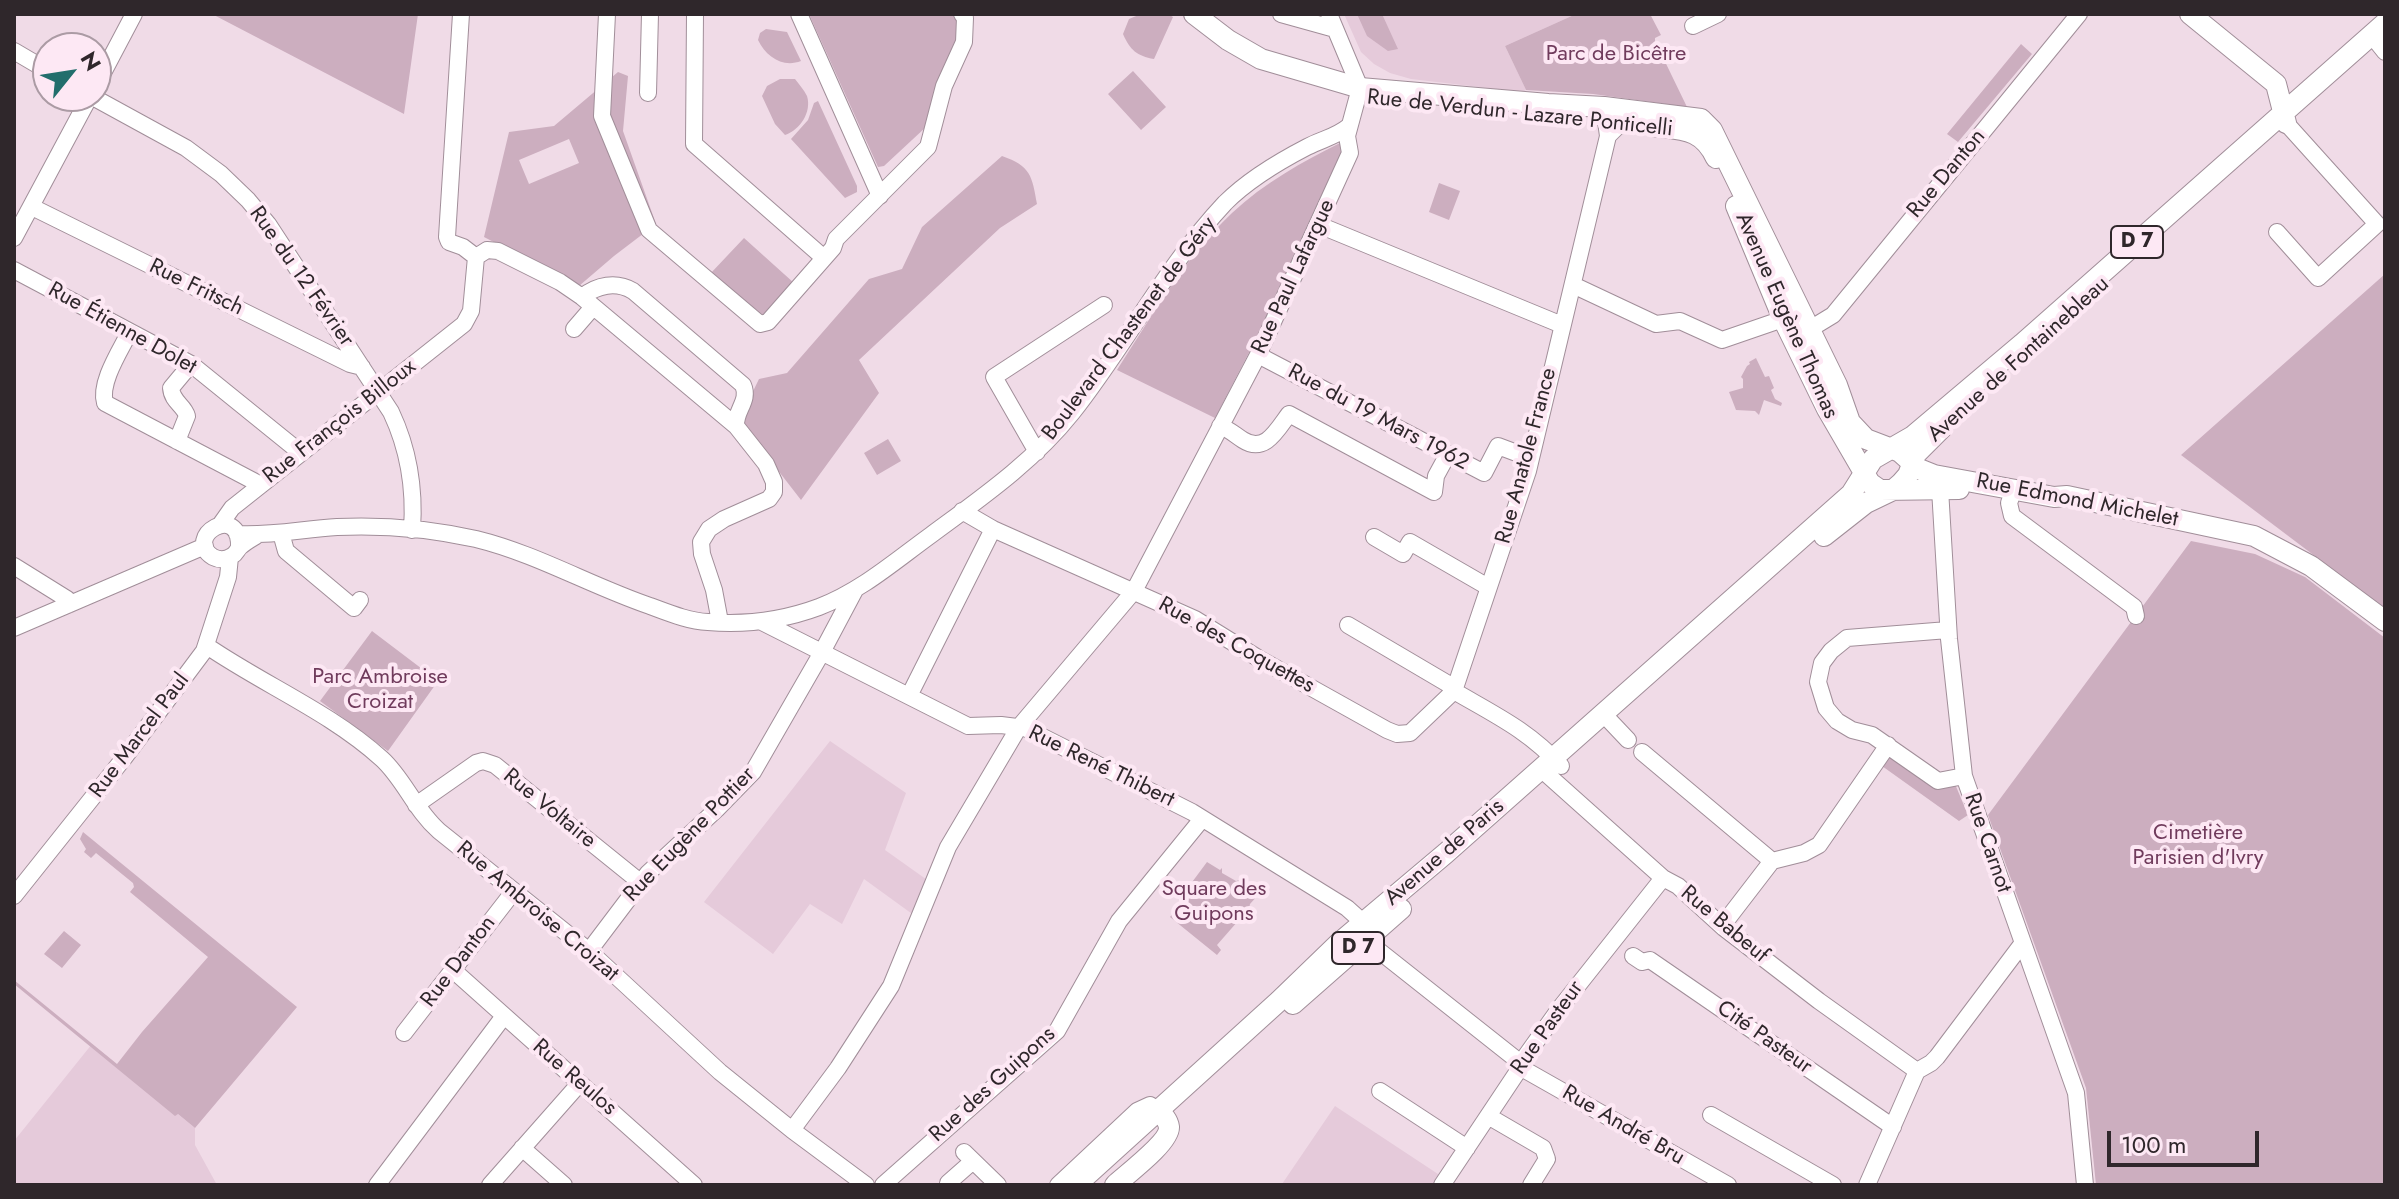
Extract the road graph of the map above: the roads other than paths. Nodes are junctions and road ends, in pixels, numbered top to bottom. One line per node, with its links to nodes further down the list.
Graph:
1 (134, 14): 18 (street)
2 (461, 14): 34 (street)
3 (607, 14): 35 (street)
4 (650, 14): 20 (street)
5 (695, 14): 35 (street)
6 (799, 14): 28 (street)
7 (1194, 14): 21 (main road, Rue de Verdun - Lazare Ponticelli)
8 (1281, 14): 13 (street)
9 (1718, 14): 15 (street)
10 (2079, 14): 43 (street, Rue Danton)
11 (2190, 14): 24 (main road)
12 (967, 15): 28 (street)
13 (1332, 22): 21 (street)
14 (2385, 23): 24 (main road, Avenue de Fontainebleau / D 7)
15 (1693, 26)
16 (2382, 43): 24 (main road, Avenue de Fontainebleau / D 7)
17 (14, 51): 19 (street)
18 (112, 56)
19 (32, 62)
20 (648, 93)
21 (1358, 94): 25 (main road, Rue de Verdun - Lazare Ponticelli); 27 (street)
22 (112, 108): 48 (street, Rue du 12 Février)
23 (82, 112): 29 (street)
24 (2285, 117): 32 (street); 53 (main road, Avenue de Fontainebleau / D 7); 58 (main road, Avenue de Fontainebleau / D 7)
25 (1610, 121): 26 (main road, Rue de Verdun - Lazare Ponticelli); 37 (street, Rue Anatole France)
26 (1691, 124): 33 (main road, Avenue Eugène Thomas); 43 (main road, Avenue Eugène Thomas)
27 (1349, 126): 30 (street, Rue Paul Lafargue); 54 (street, Boulevard Chastenet de Géry)
28 (880, 196): 35 (street)
29 (32, 207): 31 (street); 48 (street, Rue Fritsch)
30 (1319, 225): 41 (street); 45 (street, Rue Paul Lafargue)
31 (17, 227)
32 (2277, 232)
33 (1754, 250): 40 (main road, Avenue Eugène Thomas); 43 (main road)
34 (476, 257): 38 (street); 49 (street, Rue François Billoux)
35 (824, 258)
36 (14, 270): 44 (street, Rue Étienne Dolet)
37 (1573, 285): 40 (street); 41 (street, Rue Anatole France)
38 (588, 302): 42 (street); 51 (street); 51 (street)
39 (1104, 305): 54 (street)
40 (1783, 319): 46 (main road); 59 (main road, Avenue Eugène Thomas)
41 (1562, 325): 57 (street, Rue Anatole France)
42 (574, 329)
43 (1810, 329): 46 (main road, Avenue Eugène Thomas)
44 (129, 333): 47 (street, Rue Étienne Dolet); 52 (street)
45 (1258, 355): 50 (street, Rue Paul Lafargue); 56 (street, Rue du 19 Mars 1962)
46 (1826, 363): 53 (main road, Avenue Eugène Thomas)
47 (191, 364): 52 (street); 55 (street, Rue Étienne Dolet)
48 (362, 367): 49 (street, Rue du 12 Février)
49 (379, 391): 55 (street, Rue François Billoux); 67 (street, Rue du 12 Février)
50 (1220, 424): 56 (street); 75 (street, Rue Paul Lafargue)
51 (736, 426): 80 (street)
52 (177, 441): 61 (street)
53 (1890, 448): 58 (main road, Rue Edmond Michelet); 59 (main road, Avenue de Fontainebleau / D 7)
54 (1037, 452): 64 (street, Boulevard Chastenet de Géry)
55 (301, 453): 61 (street, Rue François Billoux)
56 (1448, 454): 57 (street, Rue du 19 Mars 1962)
57 (1530, 458): 73 (street, Rue Anatole France)
58 (1913, 465): 60 (main road, Rue Edmond Michelet); 62 (main road, Avenue de Fontainebleau / D 7)
59 (1863, 472): 62 (main road, Avenue Eugène Thomas); 94 (main road, Avenue de Fontainebleau / D 7)
60 (1937, 482): 62 (main road, Rue Edmond Michelet); 63 (main road, Rue Edmond Michelet); 84 (street, Rue Carnot)
61 (261, 485): 65 (street, Rue François Billoux)
62 (1893, 490): 89 (main road, Avenue de Fontainebleau / D 7)
63 (2013, 492): 78 (street); 79 (main road, Rue Edmond Michelet)
64 (962, 511): 66 (street, Rue des Coquettes); 74 (street, Boulevard Chastenet de Géry)
65 (220, 525): 70 (street); 71 (street)
66 (993, 529): 75 (street, Rue des Coquettes); 88 (street)
67 (412, 530): 68 (street, Boulevard Chastenet de Géry); 80 (street, Boulevard Chastenet de Géry)
68 (281, 533): 71 (street, Boulevard Chastenet de Géry); 76 (street)
69 (1374, 537): 73 (street)
70 (205, 546): 71 (street); 77 (street)
71 (235, 546): 85 (street, Rue Marcel Paul)
72 (14, 566): 77 (street)
73 (1488, 587): 87 (street, Rue Anatole France)
74 (855, 590): 81 (street, Boulevard Chastenet de Géry); 86 (street, Rue Eugène Pottier)
75 (1134, 591): 87 (street, Rue des Coquettes); 90 (street, Rue Paul Lafargue)
76 (360, 600)
77 (70, 604): 83 (street)
78 (2136, 616)
79 (2385, 621)
80 (720, 622): 81 (street, Boulevard Chastenet de Géry)
81 (762, 622): 86 (street, Rue René Thibert)
82 (1348, 625): 87 (street)
83 (14, 628)
84 (1948, 630): 92 (street); 95 (street, Rue Carnot)
85 (207, 646): 96 (street, Rue Ambroise Croizat); 102 (street, Rue Marcel Paul)
86 (821, 654): 88 (street, Rue René Thibert); 100 (street, Rue Eugène Pottier)
87 (1454, 689): 94 (street)
88 (909, 696): 90 (street, Rue René Thibert)
89 (1610, 721): 91 (street); 94 (main road, Avenue de Fontainebleau / D 7)
90 (1019, 727): 97 (street, Rue René Thibert); 119 (street, Rue Paul Lafargue)
91 (1628, 740)
92 (1888, 745): 95 (street); 98 (street)
93 (1642, 752): 98 (street)
94 (1552, 765): 99 (street, Rue Babeuf); 104 (main road, Avenue de Paris / D 7)
95 (1964, 776): 105 (street, Rue Carnot)
96 (416, 805): 100 (street, Rue Voltaire); 101 (street, Rue Ambroise Croizat)
97 (1202, 819): 104 (street, Rue René Thibert); 128 (street, Rue des Guipons)
98 (1772, 861): 103 (street)
99 (1663, 878): 103 (street, Rue Babeuf); 111 (street, Rue Pasteur)
100 (640, 882): 106 (street, Rue Eugène Pottier)
101 (514, 891): 106 (street, Rue Ambroise Croizat); 108 (street, Rue Danton)
102 (14, 896)
103 (1722, 926): 112 (street, Rue Babeuf)
104 (1366, 931): 111 (street, Rue André Bru); 115 (main road, Avenue de Paris / D 7)
105 (2022, 944): 112 (street); 139 (street, Rue Carnot)
106 (589, 951): 119 (street, Rue Ambroise Croizat)
107 (1633, 956): 118 (street, Cité Pasteur)
108 (453, 970): 109 (street, Rue Reulos); 110 (street, Rue Danton)
109 (504, 1016): 113 (street, Rue Reulos); 123 (street)
110 (404, 1033)
111 (1520, 1064): 117 (street, Rue Pasteur); 136 (street, Rue André Bru)
112 (1917, 1071): 118 (street)
113 (580, 1083): 120 (street); 126 (street, Rue Reulos)
114 (1380, 1091): 121 (street)
115 (1162, 1114): 130 (street, Avenue de Paris); 131 (main road, Avenue de Paris / D 7); 132 (main road, Avenue de Paris / D 7); 133 (main road, Avenue de Paris)
116 (1711, 1115): 137 (street)
117 (1488, 1116): 121 (street, Rue Pasteur); 135 (street)
118 (1893, 1127): 138 (street)
119 (792, 1130): 127 (street, Rue Ambroise Croizat)
120 (522, 1148): 124 (street); 125 (street)
121 (1467, 1148): 134 (street, Rue Pasteur)
122 (948, 1183): 129 (street)
123 (377, 1185)
124 (490, 1185)
125 (564, 1185)
126 (694, 1185)
127 (866, 1185)
128 (883, 1185)
129 (998, 1185)
130 (1058, 1185)
131 (1076, 1185)
132 (1089, 1185)
133 (1115, 1185)
134 (1442, 1185)
135 (1531, 1185)
136 (1728, 1185)
137 (1833, 1185)
138 (1867, 1185)
139 (2085, 1185)

